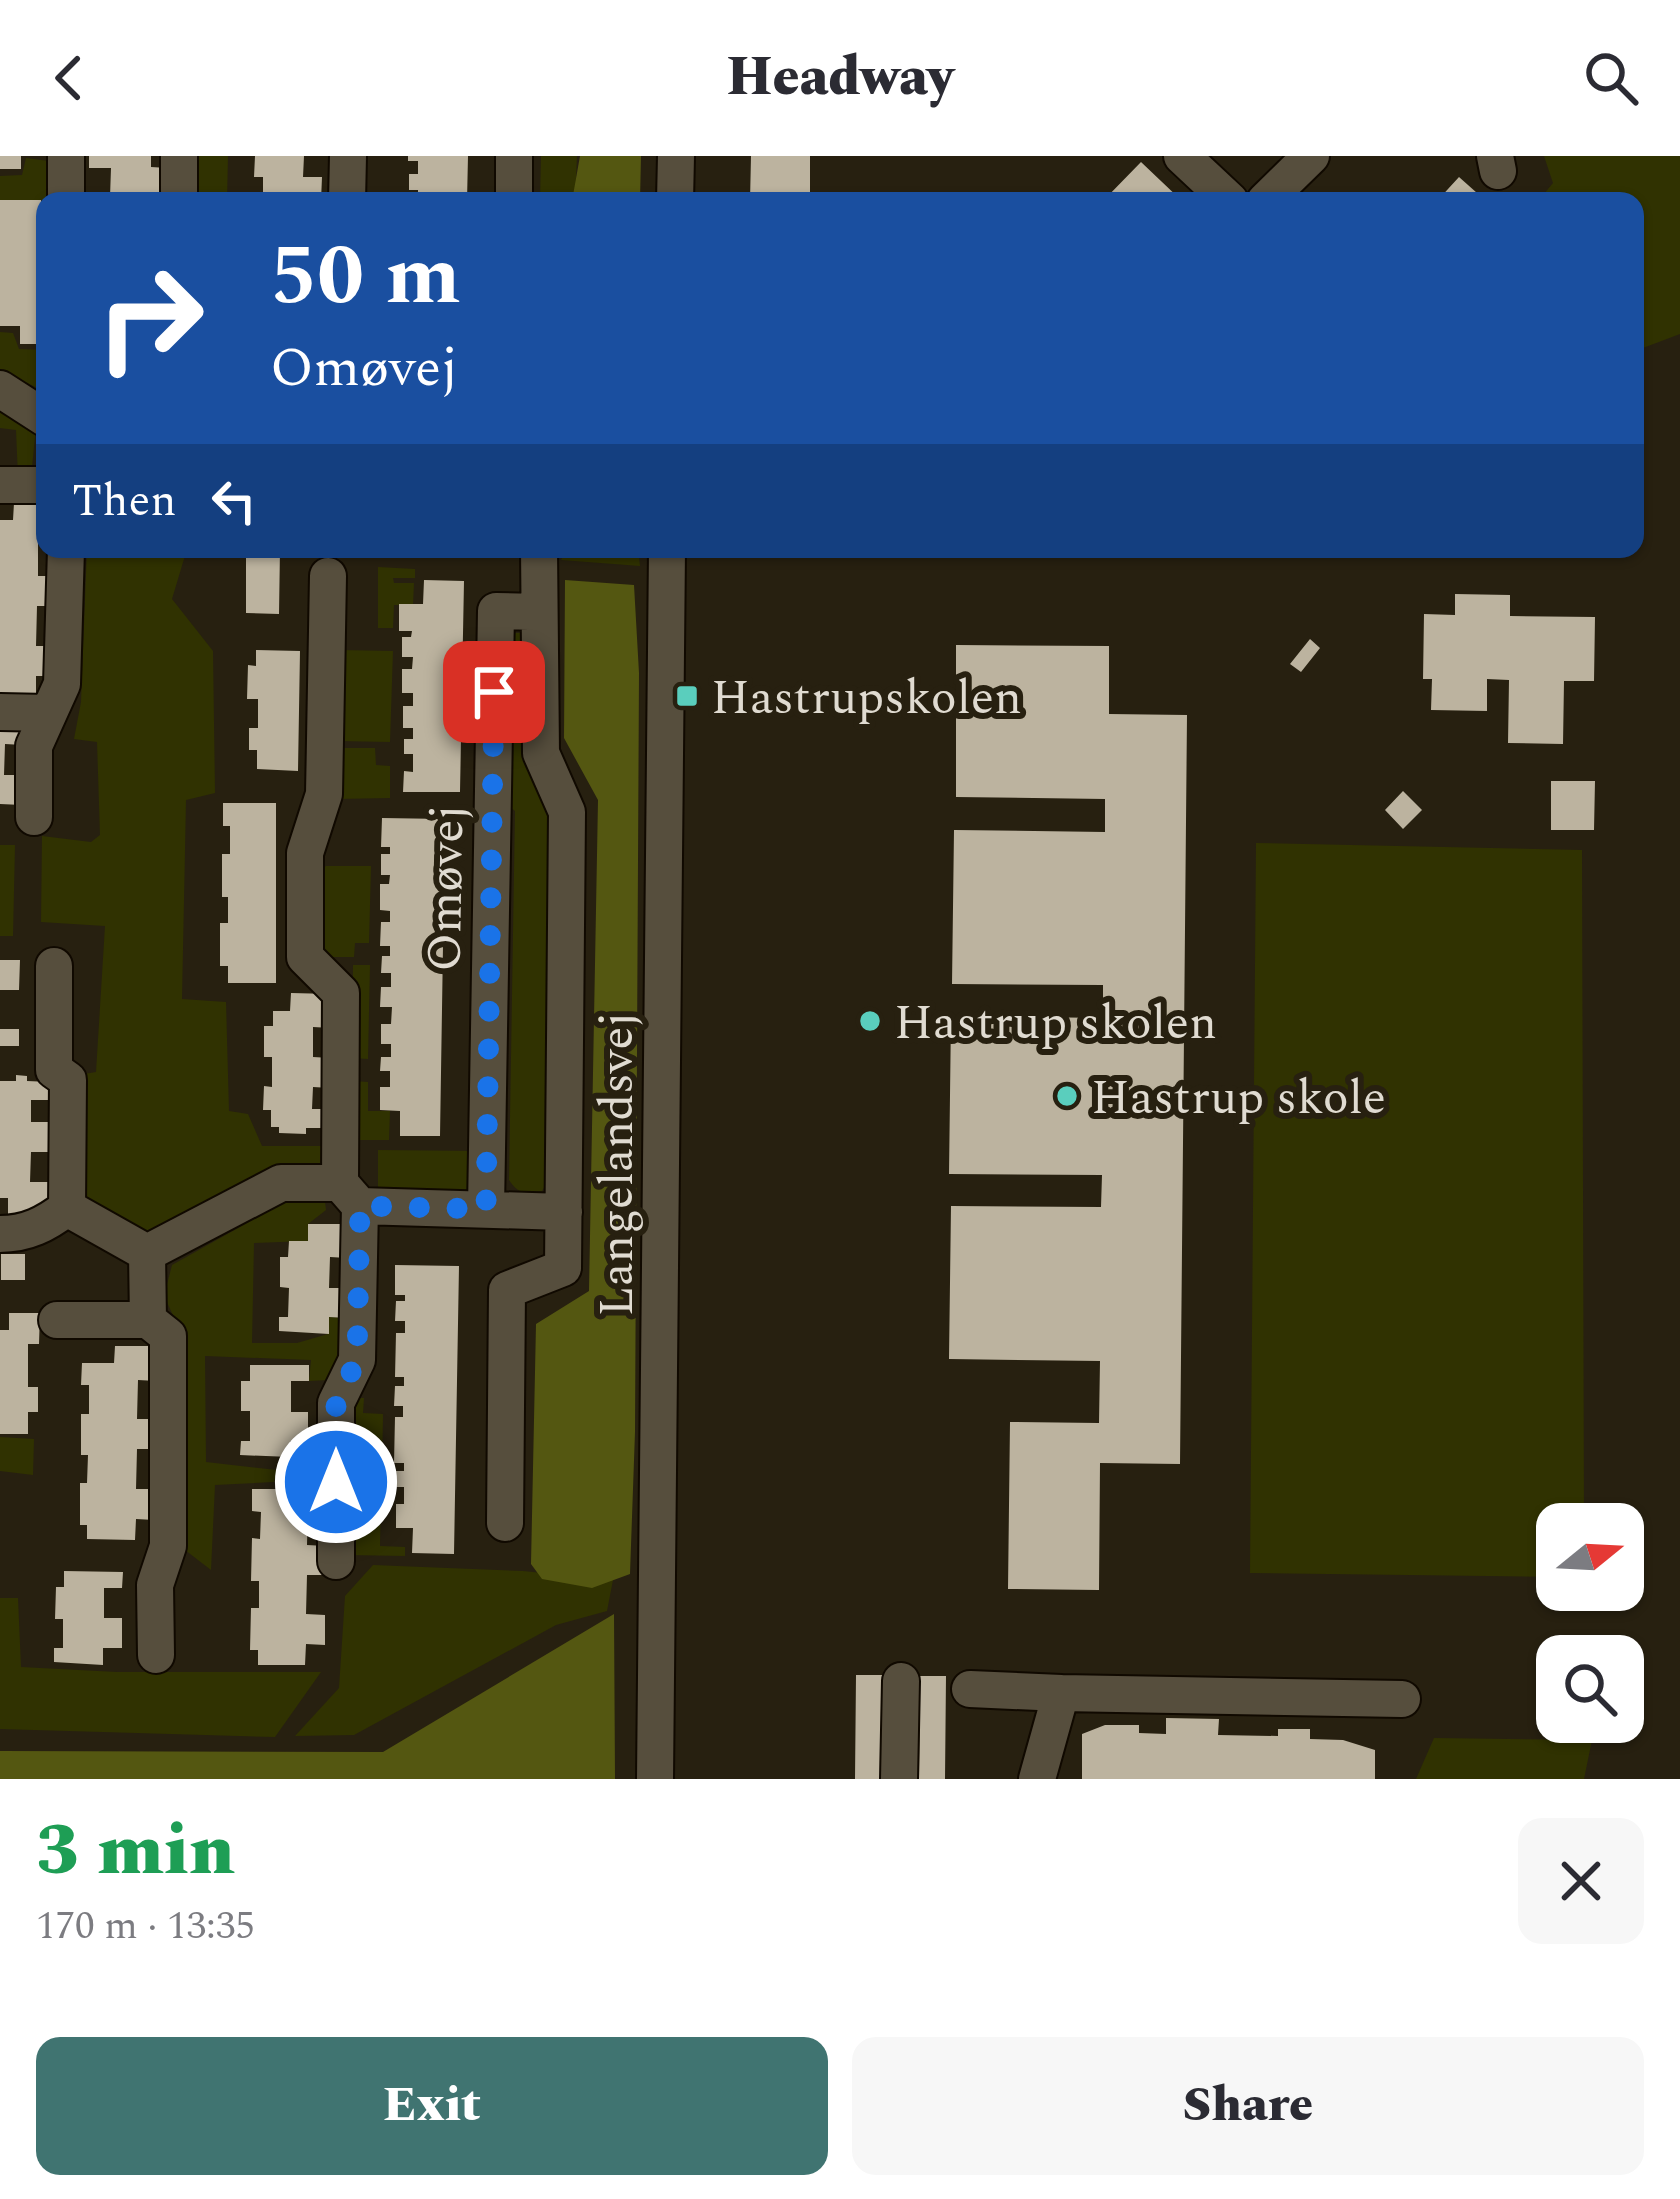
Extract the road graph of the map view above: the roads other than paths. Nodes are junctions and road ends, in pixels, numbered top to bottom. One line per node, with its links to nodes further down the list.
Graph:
1 (66, 156): 8 (street)
2 (179, 156): 9 (street)
3 (348, 156): 10 (street)
4 (514, 156): 11 (street)
5 (676, 156): 12 (street)
6 (1182, 156): 13 (street)
7 (1312, 156): 14 (street)
8 (66, 192)
9 (179, 192)
10 (347, 192)
11 (514, 192)
12 (675, 192)
13 (1220, 192)
14 (1274, 192)
15 (0, 389): 16 (street)
16 (36, 412)
17 (0, 484): 18 (street)
18 (36, 485)
19 (66, 558): 25 (street)
20 (539, 558): 23 (street)
21 (667, 558): 43 (street, Langelandsvej)
22 (328, 576): 28 (street)
23 (538, 612): 30 (street, Omøvej); 31 (street)
24 (0, 712): 25 (street)
25 (48, 712): 26 (street)
26 (34, 818)
27 (54, 967): 29 (street)
28 (350, 1194): 30 (street); 33 (street); 37 (street)
29 (67, 1208): 32 (street); 33 (street)
30 (486, 1209): 31 (street)
31 (564, 1212): 36 (street)
32 (0, 1234)
33 (147, 1253): 35 (street)
34 (57, 1320): 35 (street)
35 (148, 1320): 38 (street)
36 (505, 1523)
37 (336, 1561)
38 (156, 1655)
39 (901, 1681): 44 (street)
40 (970, 1690): 41 (street)
41 (1061, 1693): 42 (street); 45 (street)
42 (1402, 1699)
43 (656, 1779)
44 (899, 1779)
45 (1037, 1779)

